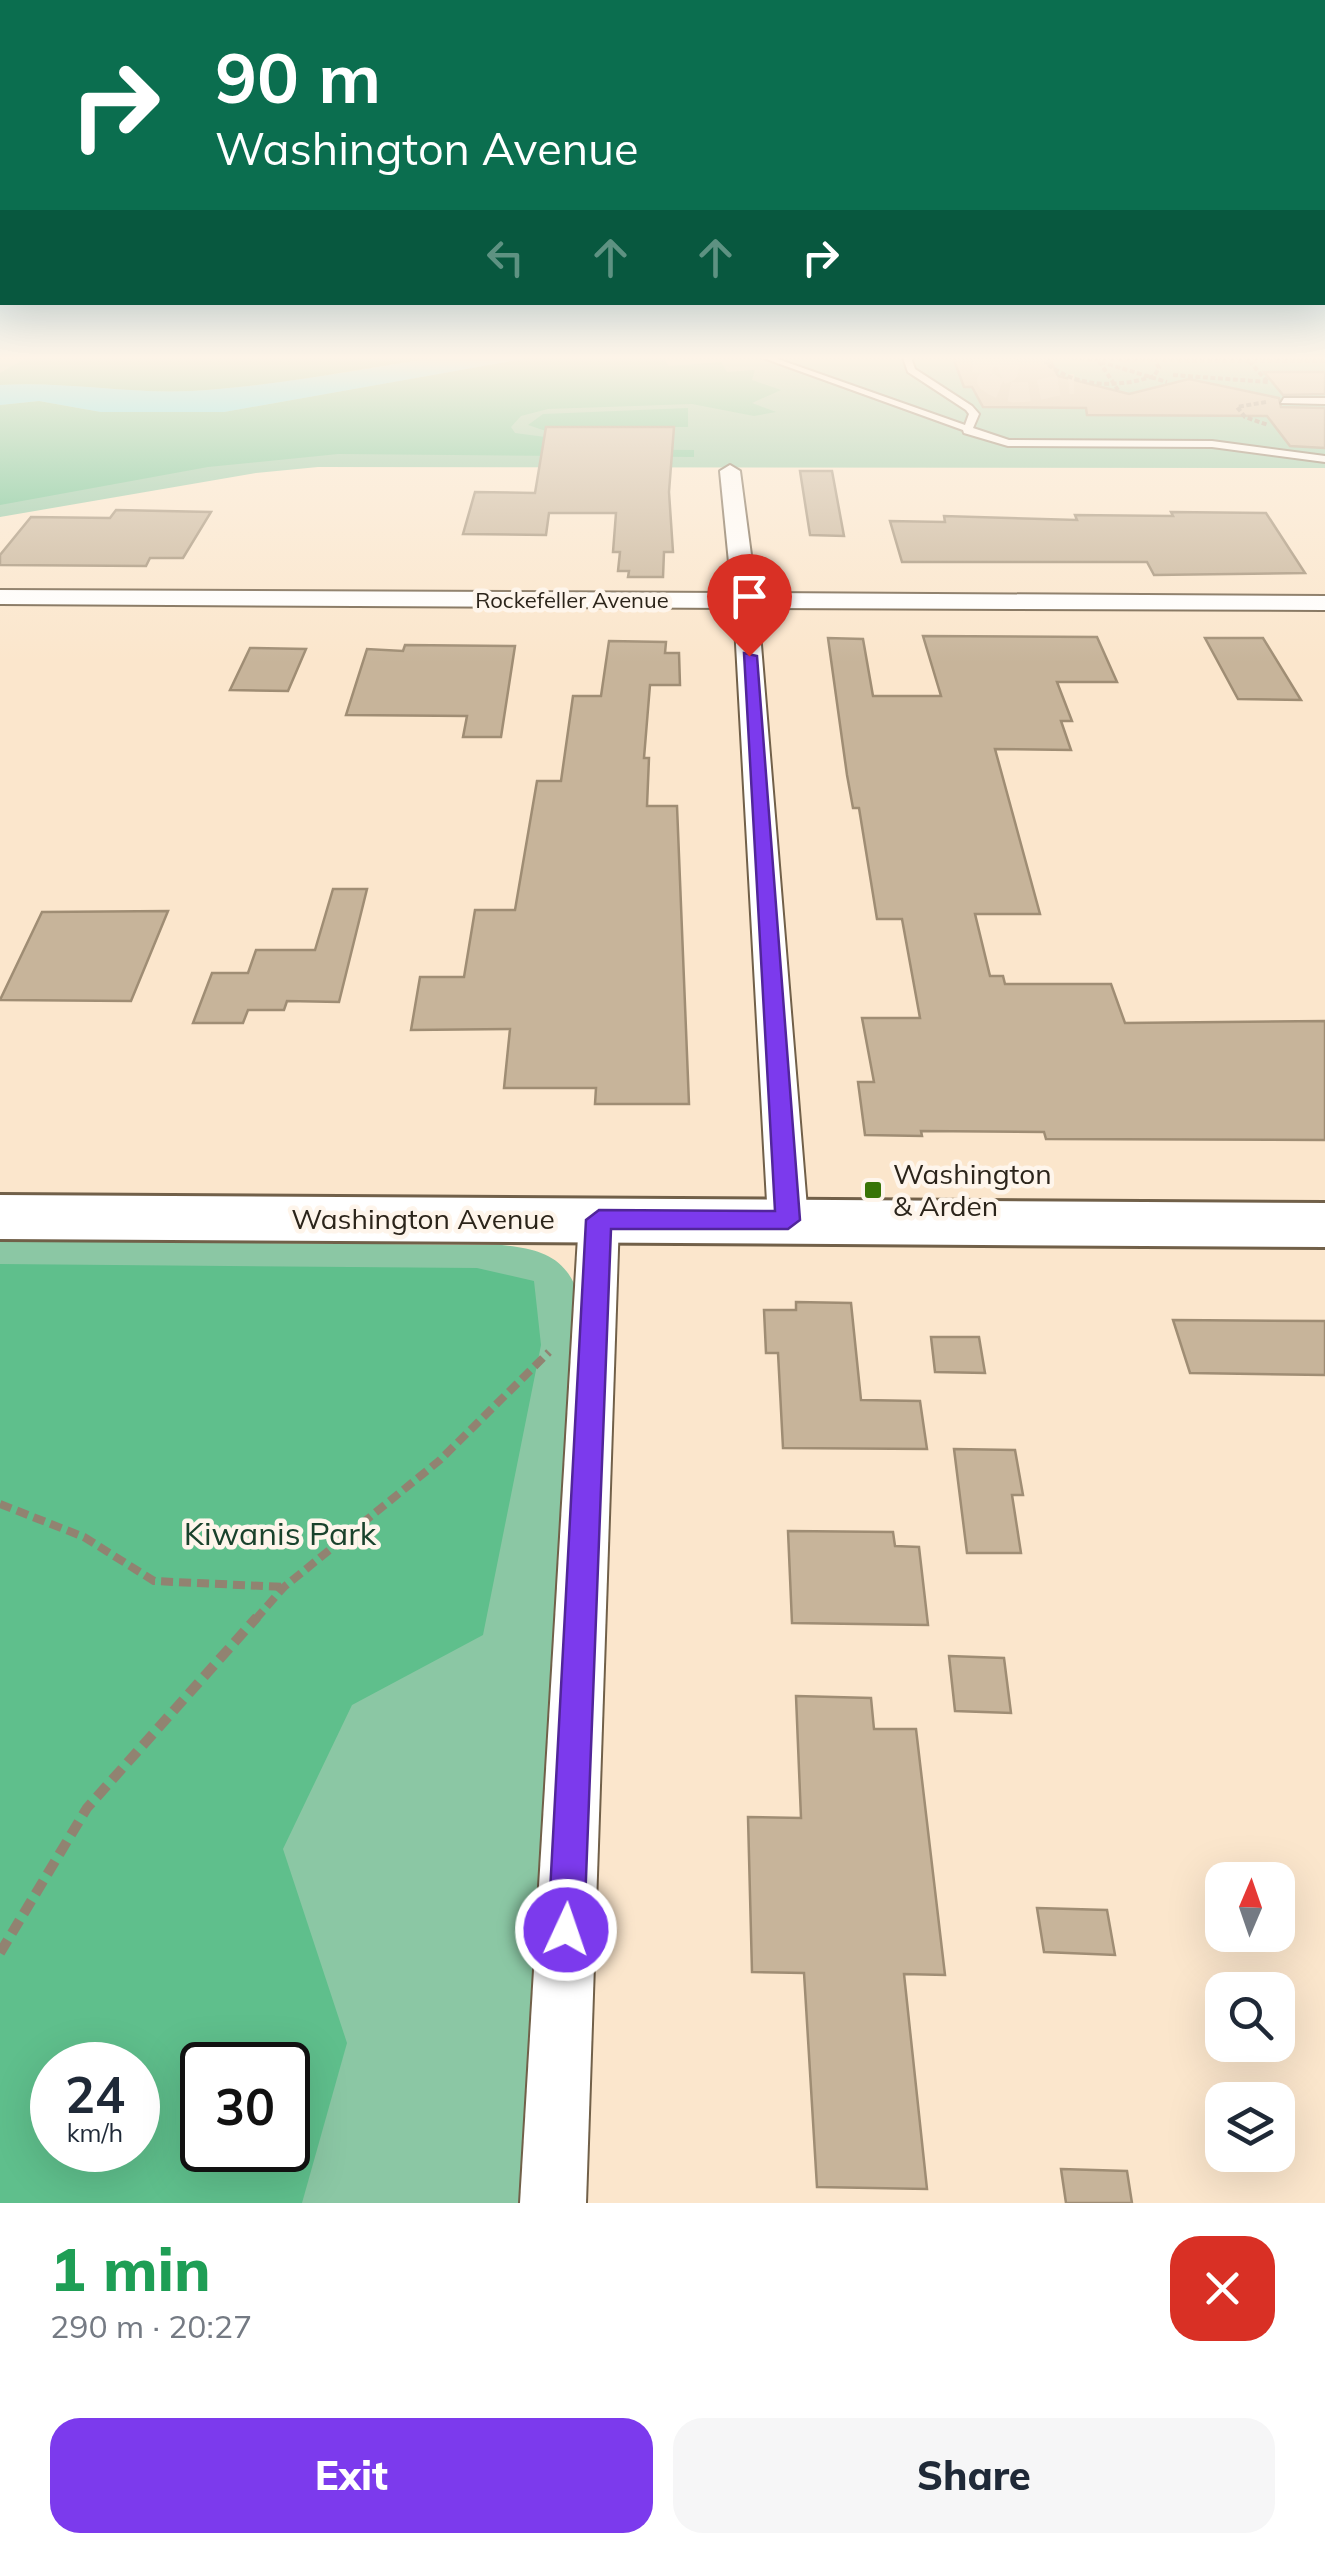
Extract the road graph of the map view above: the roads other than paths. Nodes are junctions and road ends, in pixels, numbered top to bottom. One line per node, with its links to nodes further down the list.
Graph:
1 (730, 471): 3 (street)
2 (0, 597): 3 (street, Rockefeller Avenue)
3 (746, 602): 4 (street, Rockefeller Avenue); 7 (street)
4 (1325, 603)
5 (0, 1217): 6 (street, Washington Avenue)
6 (599, 1220): 7 (street, Washington Avenue); 9 (street)
7 (788, 1220): 8 (street, Washington Avenue)
8 (1325, 1225)
9 (553, 2203)

